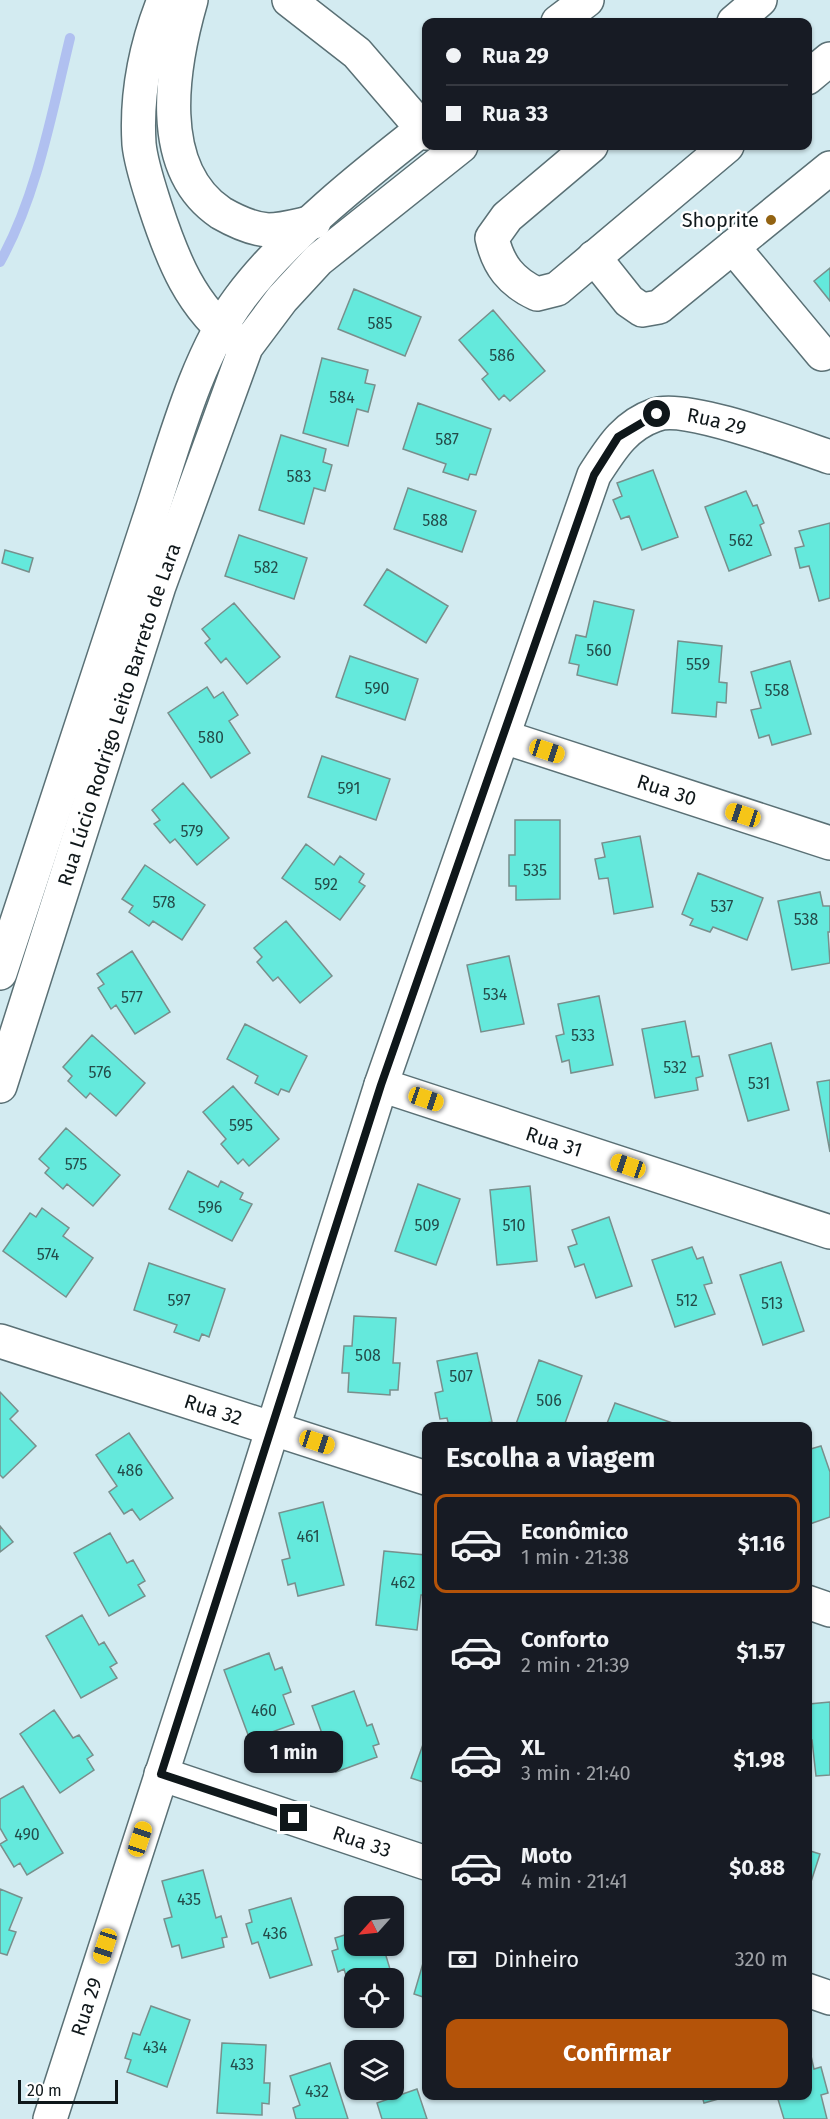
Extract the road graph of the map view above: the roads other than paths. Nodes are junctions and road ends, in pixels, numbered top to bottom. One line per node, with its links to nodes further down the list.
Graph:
1 (164, 0): 21 (street)
2 (192, 0): 18 (street)
3 (290, 0): 12 (street)
4 (587, 0): 7 (street)
5 (610, 0): 8 (street)
6 (760, 0): 9 (street)
7 (563, 18)
8 (591, 18)
9 (739, 18)
10 (830, 59): 11 (street)
11 (812, 74)
12 (422, 125)
13 (422, 149): 18 (street)
14 (426, 150): 21 (street)
15 (586, 150): 20 (street)
16 (722, 150): 20 (street)
17 (830, 168): 19 (street)
18 (314, 222): 21 (street)
19 (734, 247): 20 (street); 22 (street)
20 (594, 257)
21 (233, 338): 26 (street, Rua Lúcio Rodrigo Leito Barreto de Lara); 28 (street, Rua Lúcio Rodrigo Leito Barreto de Lara)
22 (822, 354)
23 (830, 456): 24 (street, Rua 29)
24 (504, 737): 25 (street, Rua 30); 27 (street, Rua 29)
25 (830, 843)
26 (0, 973)
27 (381, 1085): 29 (street, Rua 31); 31 (street, Rua 29)
28 (0, 1086)
29 (830, 1232)
30 (0, 1341): 31 (street, Rua 32)
31 (273, 1428): 32 (street, Rua 32); 35 (street, Rua 29)
32 (422, 1477)
33 (812, 1604): 34 (street)
34 (830, 1610)
35 (161, 1774): 36 (street, Rua 33); 39 (street, Rua 29)
36 (422, 1862)
37 (812, 1992): 38 (street)
38 (830, 1998)
39 (50, 2119)

